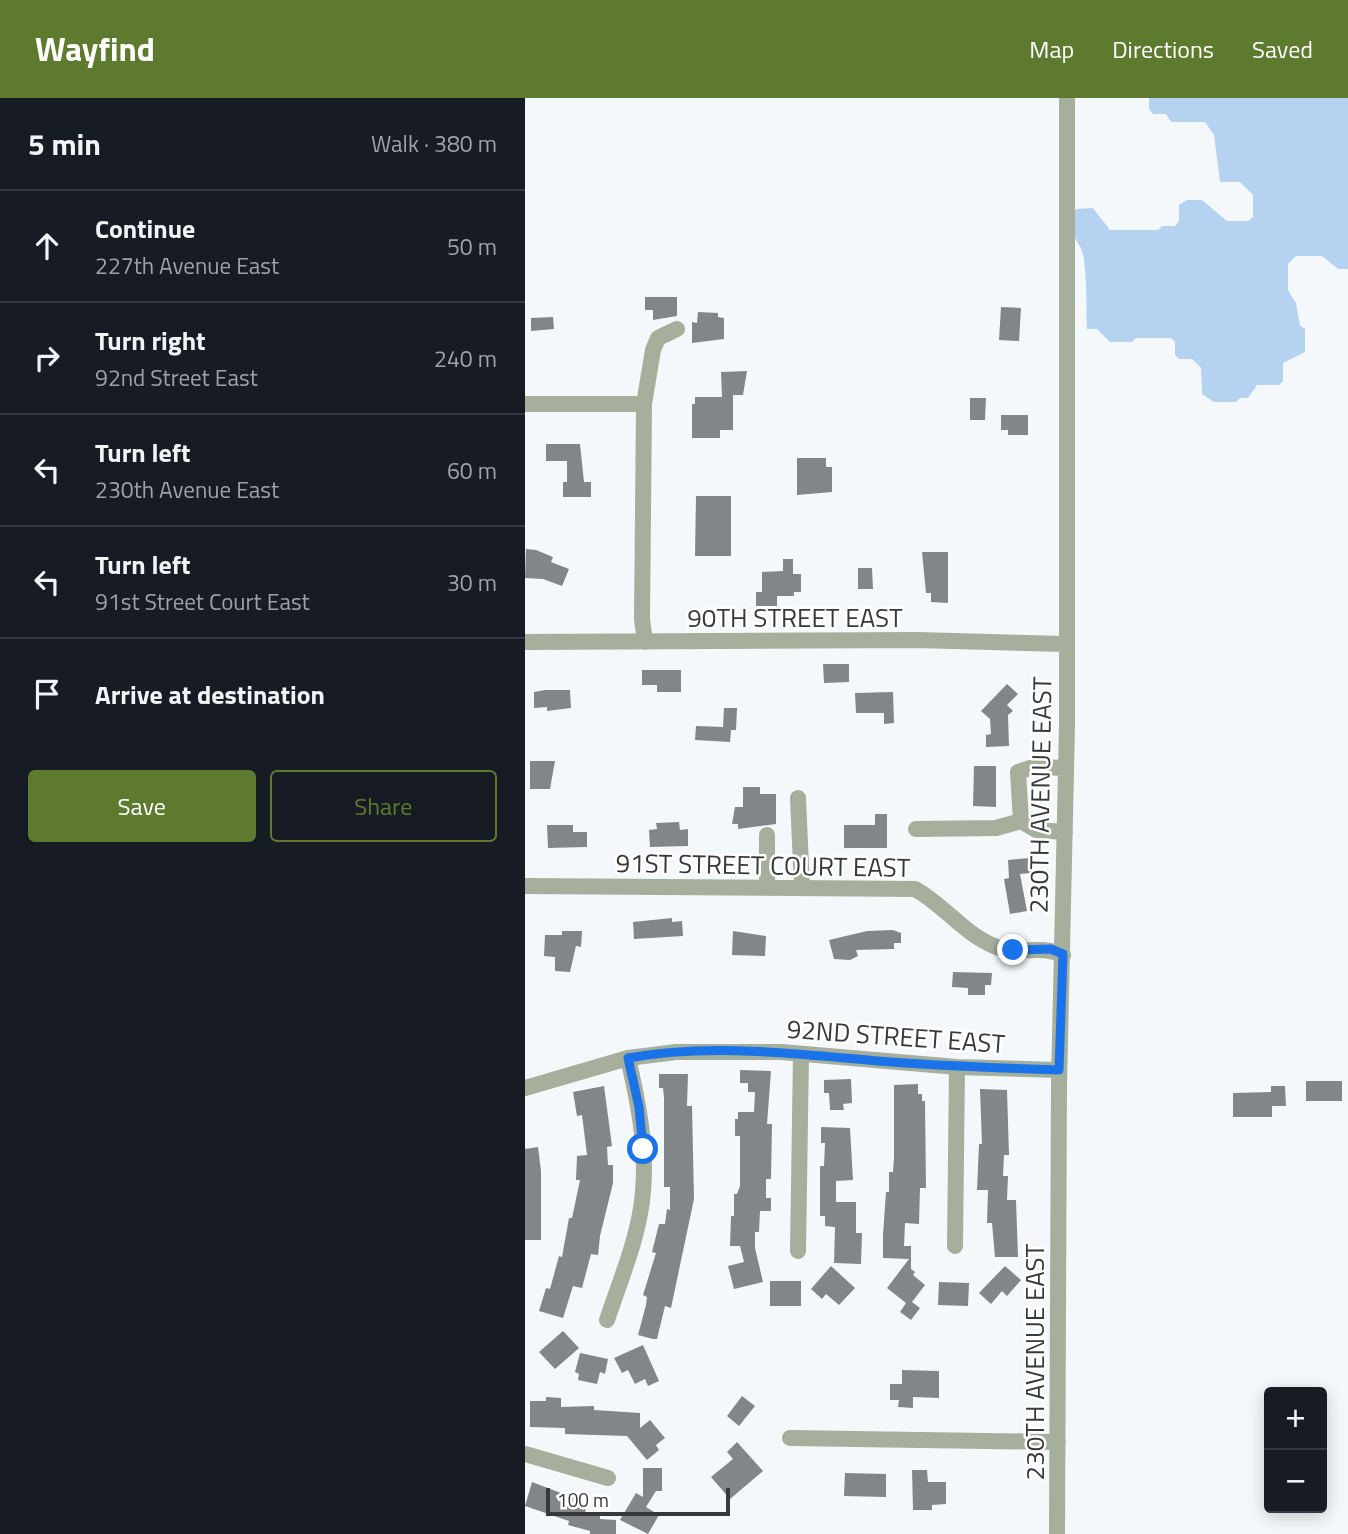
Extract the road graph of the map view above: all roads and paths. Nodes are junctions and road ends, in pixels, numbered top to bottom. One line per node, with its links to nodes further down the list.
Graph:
1 (1067, 98): 7 (street, 230TH AVENUE EAST)
2 (677, 329): 4 (street)
3 (525, 404): 4 (street)
4 (644, 404): 6 (street)
5 (525, 642): 6 (street, 90TH STREET EAST)
6 (645, 642): 7 (street, 90TH STREET EAST)
7 (1065, 643): 8 (street, 230TH AVENUE EAST)
8 (1066, 768): 10 (street); 12 (street, 230TH AVENUE EAST)
9 (798, 798): 16 (street)
10 (1021, 821): 11 (street); 12 (street)
11 (916, 829)
12 (1065, 832): 17 (street, 230TH AVENUE EAST)
13 (767, 835): 15 (street)
14 (525, 886): 15 (street, 91ST STREET COURT EAST)
15 (767, 887): 16 (street, 91ST STREET COURT EAST)
16 (802, 888): 17 (street, 91ST STREET COURT EAST)
17 (1063, 954): 21 (street, 230TH AVENUE EAST)
18 (801, 1054): 19 (street, 92ND STREET EAST); 20 (street, 92ND STREET EAST); 24 (street)
19 (628, 1058): 22 (street, 92ND STREET EAST); 25 (street)
20 (957, 1067): 21 (street, 92ND STREET EAST); 23 (street)
21 (1059, 1070): 27 (street, 230TH AVENUE EAST)
22 (525, 1088)
23 (955, 1246)
24 (798, 1251)
25 (607, 1320)
26 (790, 1438): 27 (street)
27 (1058, 1442): 30 (street, 230TH AVENUE EAST)
28 (525, 1454): 29 (street)
29 (608, 1478)
30 (1057, 1534)

